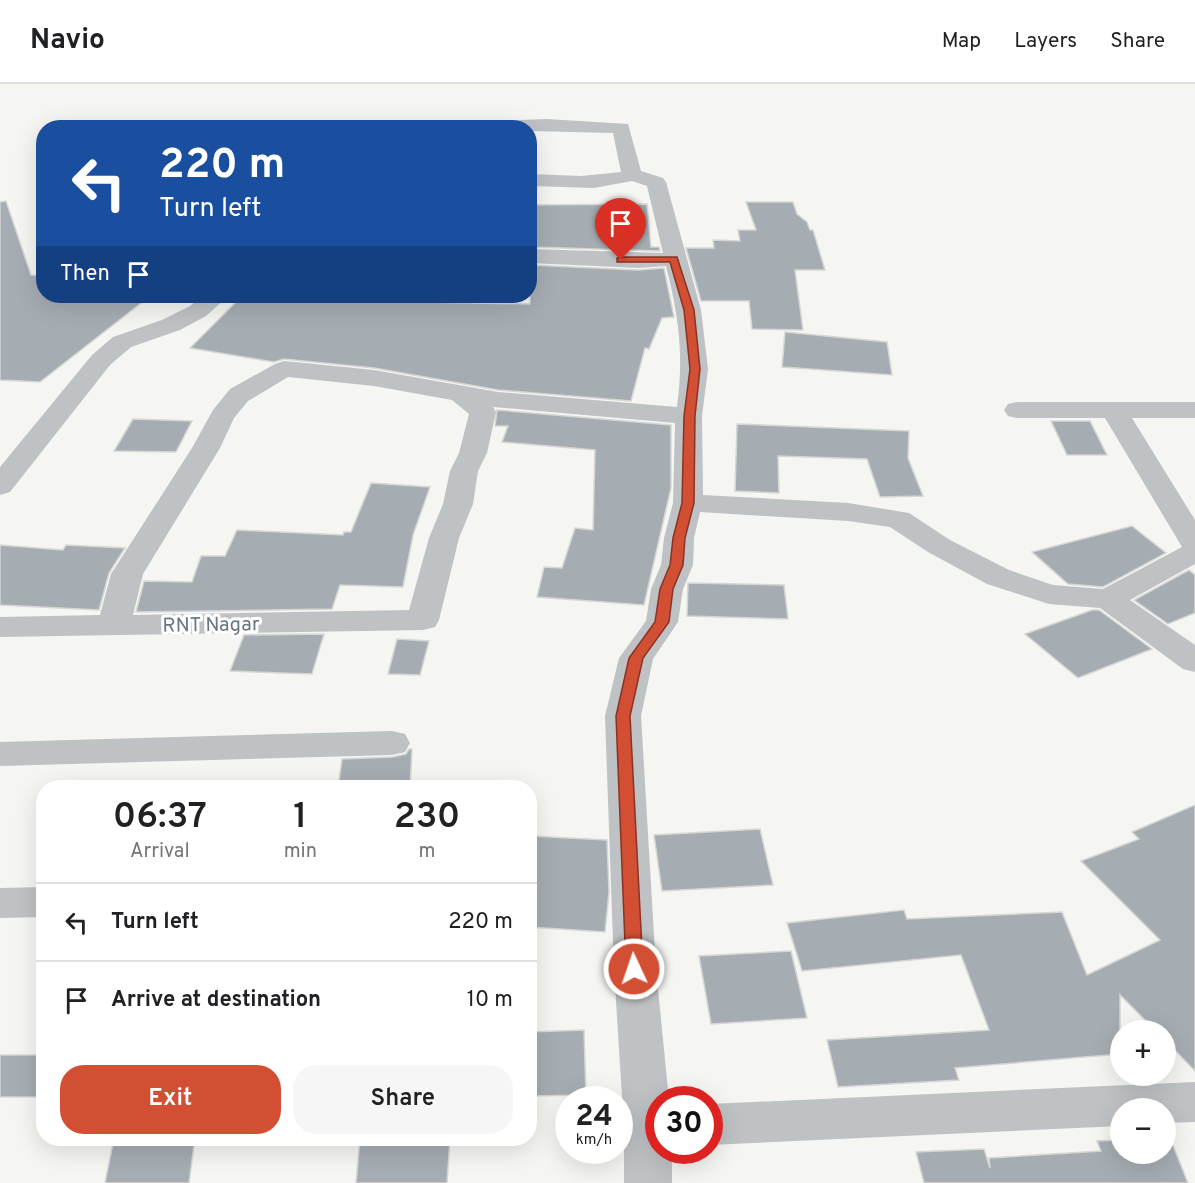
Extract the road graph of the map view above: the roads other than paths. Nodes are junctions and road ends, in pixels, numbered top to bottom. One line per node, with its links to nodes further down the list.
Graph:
1 (537, 125): 2 (street)
2 (632, 175): 3 (street); 5 (street)
3 (537, 181)
4 (537, 256): 5 (street)
5 (674, 259): 11 (street)
6 (208, 303): 12 (street)
7 (459, 392): 11 (street); 17 (street); 17 (street, RNT Nagar)
8 (1017, 410): 10 (street)
9 (1195, 410): 10 (street)
10 (1114, 411): 14 (street)
11 (690, 416): 13 (street)
12 (1, 484)
13 (688, 503): 16 (street); 24 (street)
14 (1195, 544)
15 (1195, 552): 16 (street)
16 (1108, 599): 19 (street)
17 (114, 625): 18 (street, RNT Nagar)
18 (0, 627)
19 (1195, 661)
20 (392, 743): 21 (street)
21 (0, 754)
22 (36, 902): 23 (street)
23 (0, 903)
24 (648, 1086)
25 (1195, 1102): 26 (street)
26 (723, 1124)
27 (650, 1164): 28 (street)
28 (648, 1183)

